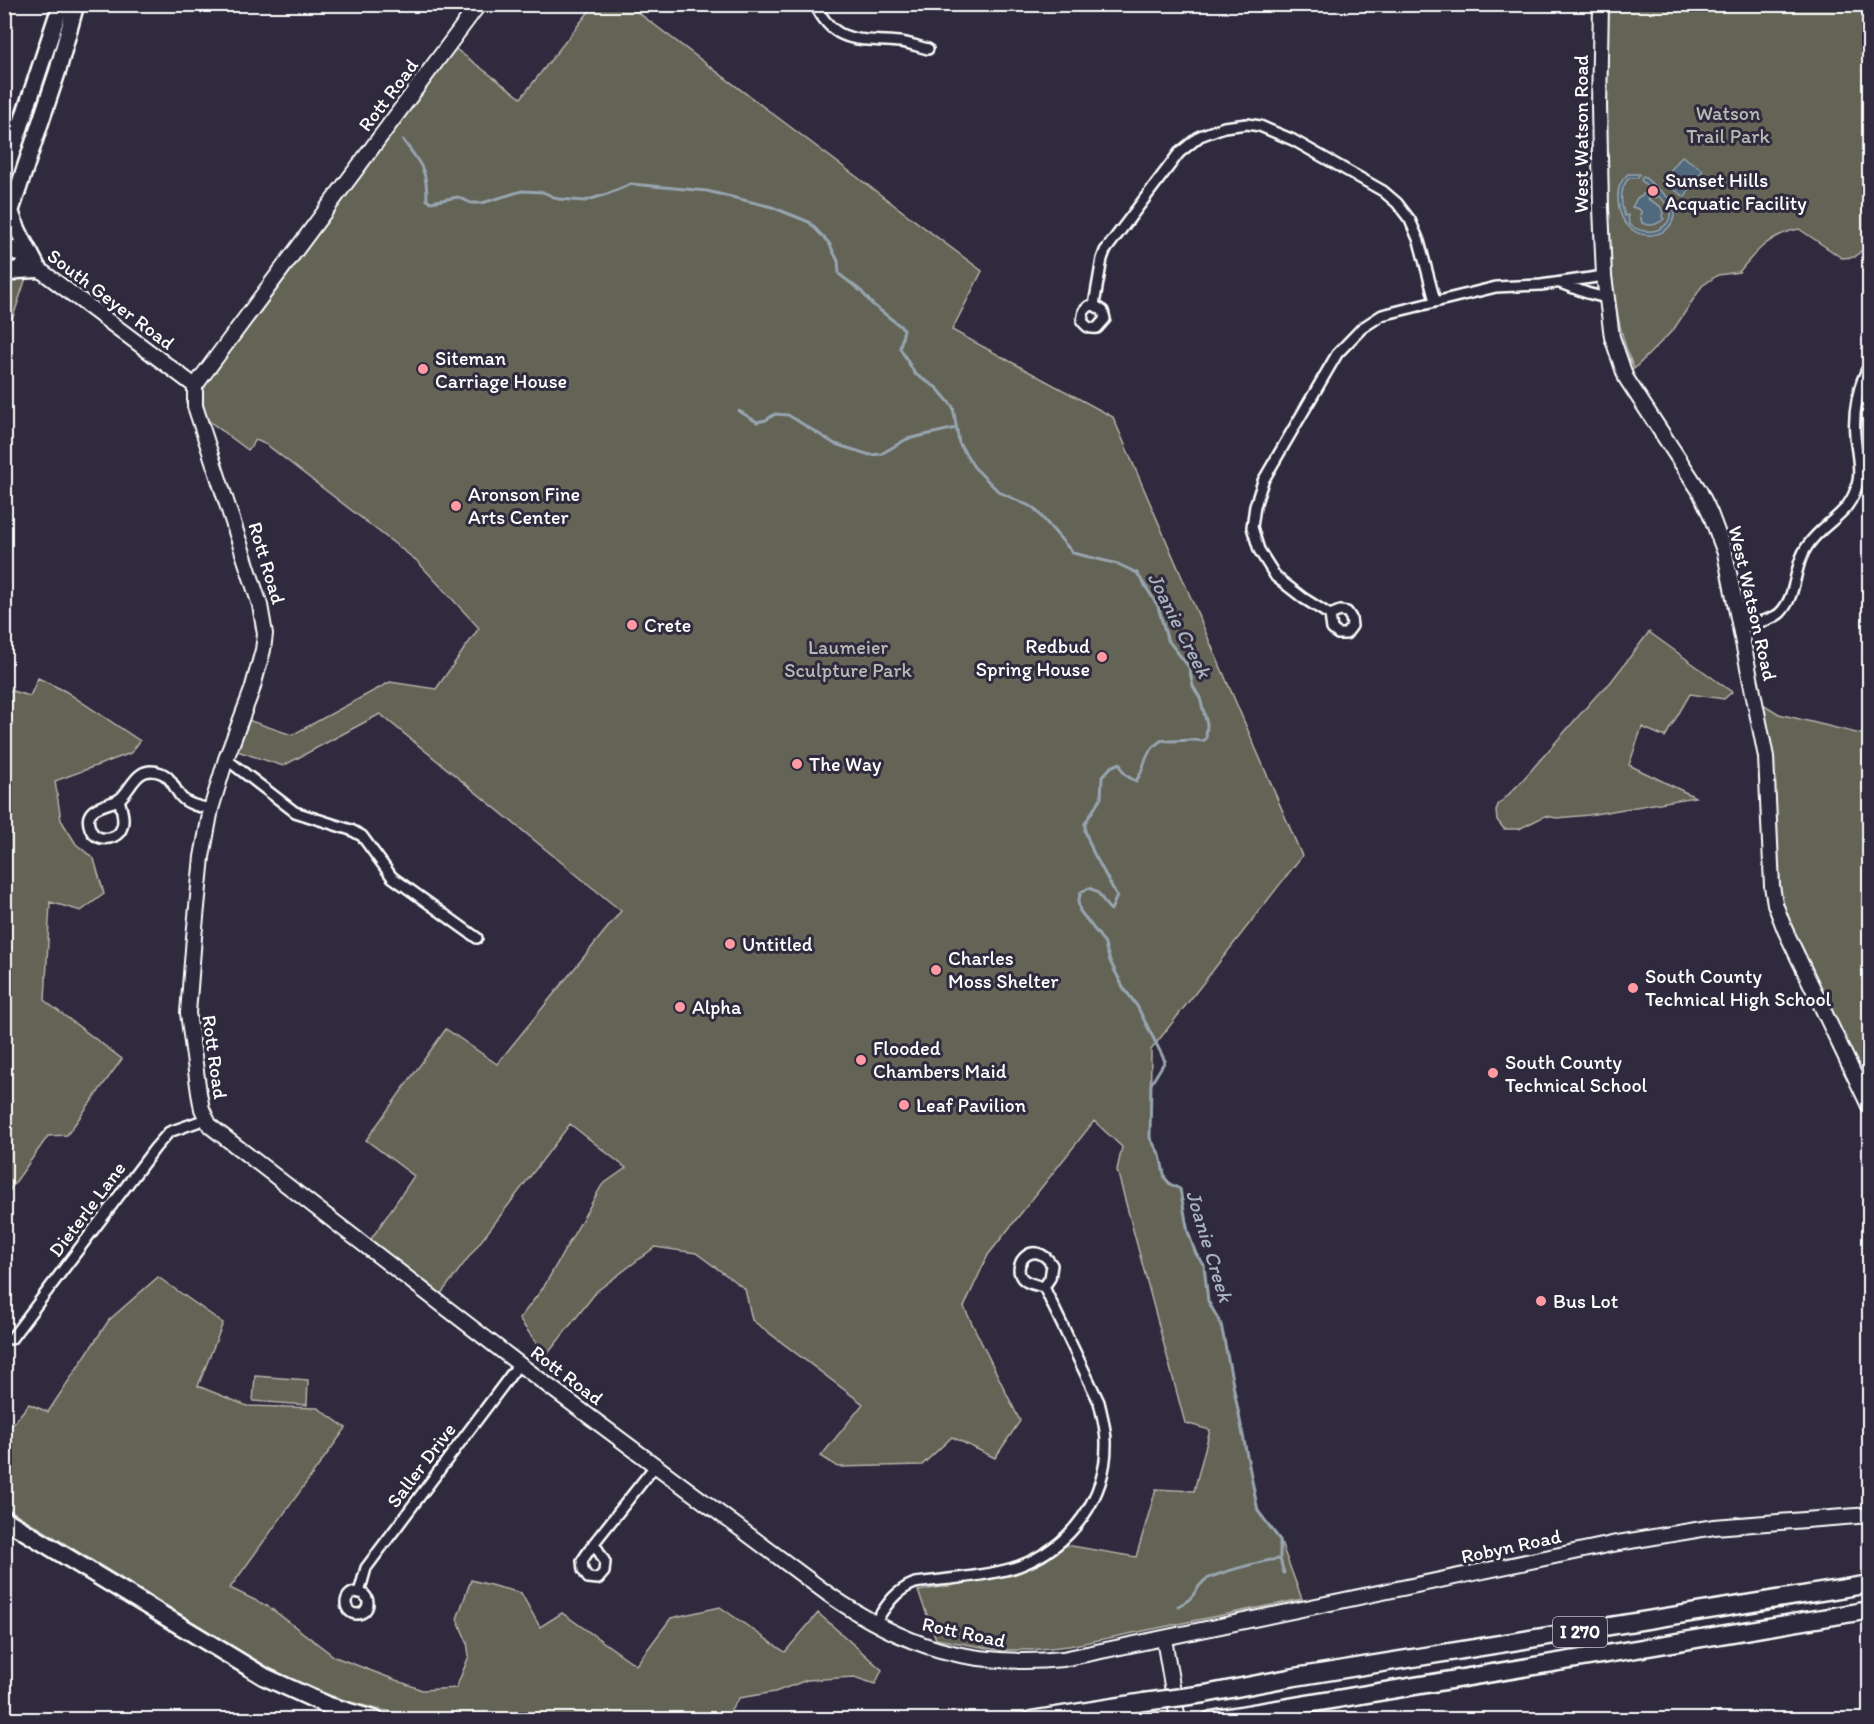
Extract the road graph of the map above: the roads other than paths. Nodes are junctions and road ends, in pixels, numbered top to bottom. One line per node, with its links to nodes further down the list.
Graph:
1 (61, 4): 7 (main road)
2 (76, 4): 8 (main road)
3 (479, 4): 19 (street, Rott Road)
4 (815, 4): 6 (street)
5 (1601, 4): 13 (street, West Watson Road)
6 (928, 49)
7 (4, 176)
8 (11, 212): 9 (main road); 11 (main road)
9 (4, 231)
10 (4, 243): 11 (street, South Geyer Road)
11 (38, 269): 12 (highway); 19 (street, South Geyer Road)
12 (4, 275)
13 (1604, 276): 14 (street); 15 (street, West Watson Road)
14 (1557, 282): 15 (street); 16 (street)
15 (1606, 298): 21 (street, West Watson Road)
16 (1435, 301): 17 (street); 20 (street)
17 (1094, 305)
18 (1869, 364): 21 (street)
19 (195, 386): 22 (street, Rott Road)
20 (1330, 615)
21 (1741, 627): 26 (street, West Watson Road)
22 (226, 759): 24 (street, Rott Road); 25 (street)
23 (119, 799): 23 (street); 24 (street)
24 (211, 809): 27 (street, Rott Road)
25 (477, 938)
26 (1869, 1108)
27 (206, 1119): 29 (street, Dieterle Lane); 30 (street, Rott Road)
28 (1044, 1287): 38 (street)
29 (11, 1339)
30 (519, 1364): 31 (street, Rott Road); 36 (street, Saller Drive)
31 (655, 1466): 34 (street); 38 (street, Rott Road)
32 (1869, 1515): 39 (street, Robyn Road)
33 (4, 1519): 40 (highway)
34 (594, 1543)
35 (1869, 1584): 41 (highway, I 270, bridge)
36 (359, 1593)
37 (1869, 1611): 43 (highway, I 270)
38 (874, 1624): 39 (street, Rott Road)
39 (1164, 1639): 42 (street)
40 (376, 1719)
41 (1031, 1719)
42 (1178, 1719)
43 (1211, 1719)

